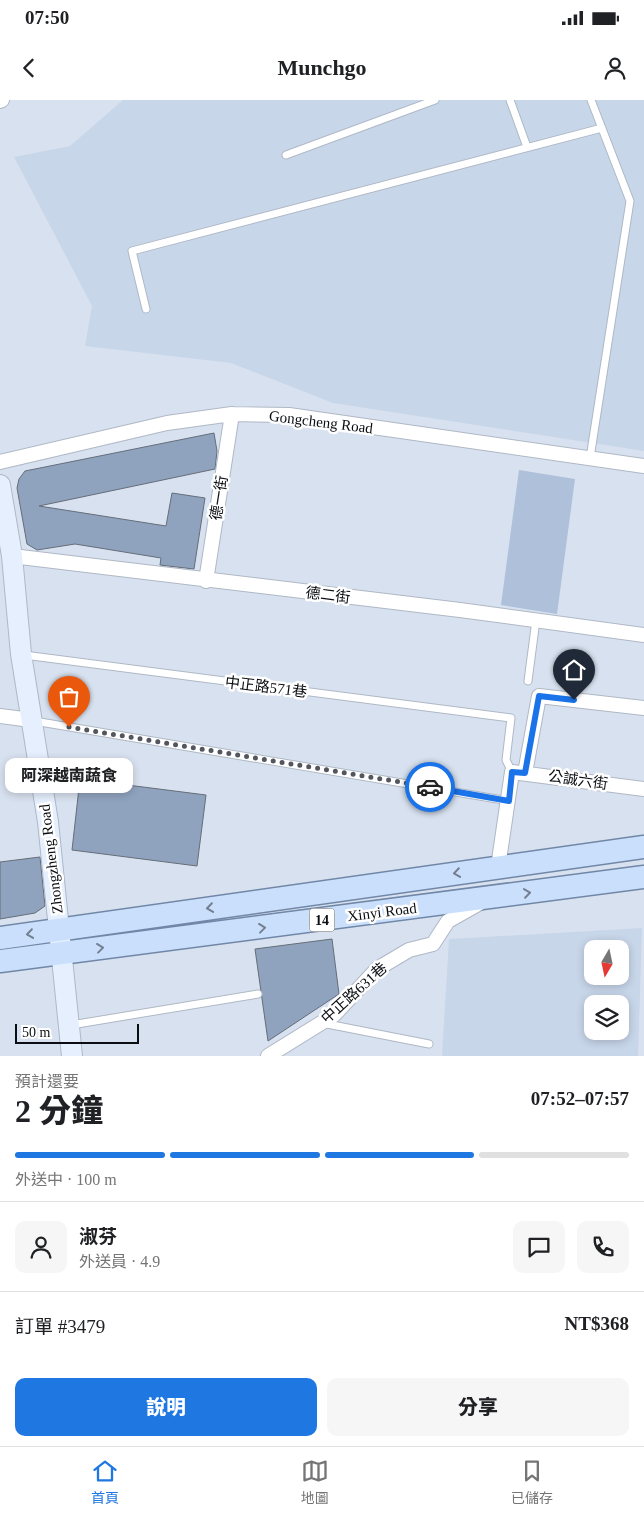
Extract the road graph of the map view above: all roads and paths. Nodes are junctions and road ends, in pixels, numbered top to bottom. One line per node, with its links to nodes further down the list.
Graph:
1 (435, 100): 6 (lane)
2 (510, 100): 5 (lane)
3 (591, 100): 4 (lane)
4 (602, 128): 5 (lane); 9 (lane)
5 (528, 147): 7 (lane)
6 (286, 155)
7 (146, 309)
8 (232, 414): 9 (street, Gongcheng Road); 10 (street, Gongcheng Road); 14 (street, 德一街)
9 (590, 458): 11 (street, Gongcheng Road)
10 (0, 462)
11 (644, 466)
12 (0, 485): 13 (street, Zhongzheng Road)
13 (11, 566): 14 (street, 德二街); 17 (street, Zhongzheng Road)
14 (206, 581): 15 (street, 德二街)
15 (536, 620): 16 (street, 德二街); 18 (lane)
16 (644, 635)
17 (21, 654): 21 (street, Zhongzheng Road); 22 (lane, 中正路571巷)
18 (528, 681)
19 (644, 708): 22 (street)
20 (0, 716): 21 (street)
21 (31, 720): 24 (lane); 31 (street, Zhongzheng Road)
22 (518, 773): 23 (street, 公誠六街); 24 (street)
23 (644, 789)
24 (509, 801): 27 (street)
25 (644, 847): 26 (main road, Xinyi Road / 14)
26 (591, 854): 27 (main road, Xinyi Road / 14); 29 (main road)
27 (498, 867): 31 (main road, Xinyi Road / 14, one-way to 31)
28 (644, 877): 29 (main road, Xinyi Road / 14)
29 (594, 884): 30 (main road, Xinyi Road / 14, one-way to 29)
30 (486, 899): 33 (main road, Xinyi Road / 14, one-way to 30); 36 (street, 中正路631巷)
31 (60, 929): 32 (main road, 14, one-way to 32); 33 (street, Zhongzheng Road)
32 (0, 938)
33 (62, 952): 34 (main road, Xinyi Road / 14); 37 (street, Zhongzheng Road)
34 (0, 961)
35 (258, 994): 37 (lane)
36 (322, 1023): 38 (lane); 40 (street, 中正路631巷)
37 (68, 1025): 39 (street, Zhongzheng Road)
38 (429, 1044)
39 (72, 1056)
40 (268, 1056)

